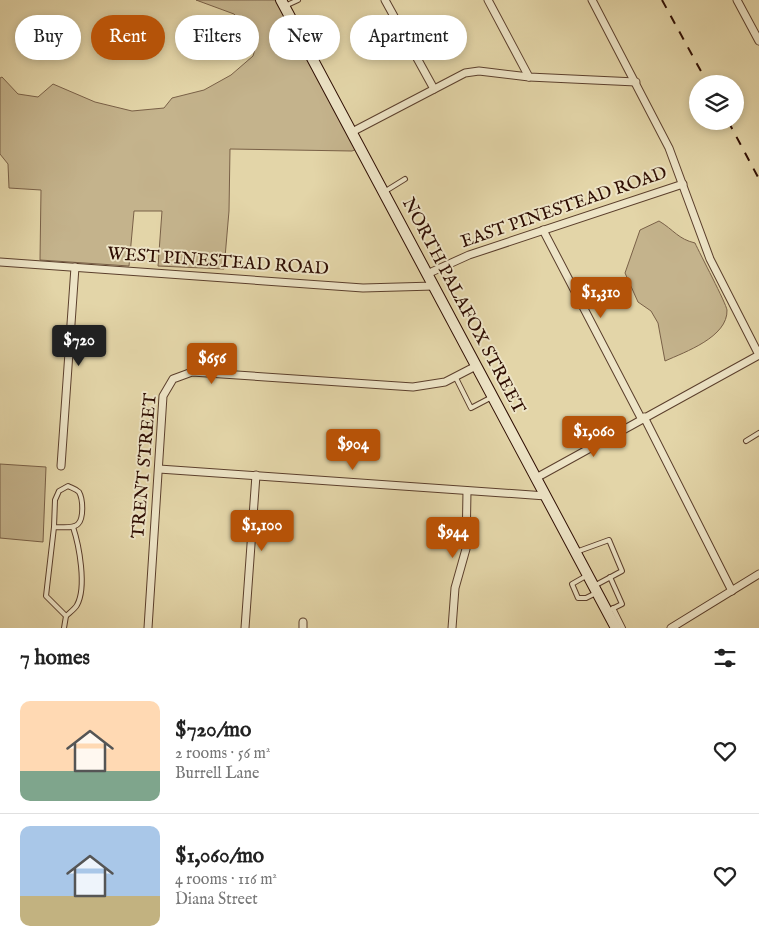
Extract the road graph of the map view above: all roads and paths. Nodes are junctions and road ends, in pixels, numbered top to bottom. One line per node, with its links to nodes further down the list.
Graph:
1 (298, 0): 6 (lane)
2 (385, 0): 10 (street)
3 (488, 0): 8 (street)
4 (592, 0): 9 (street)
5 (737, 0): 7 (street)
6 (283, 3): 11 (main road, NORTH PALAFOX STREET)
7 (759, 41)
8 (529, 77): 9 (street); 10 (street)
9 (636, 82): 13 (street)
10 (434, 90): 11 (street)
11 (352, 132): 14 (main road, NORTH PALAFOX STREET)
12 (405, 179): 14 (lane)
13 (683, 184): 15 (street, EAST PINESTEAD ROAD); 20 (street)
14 (384, 192): 18 (main road, NORTH PALAFOX STREET)
15 (542, 230): 18 (street, EAST PINESTEAD ROAD); 24 (street)
16 (0, 262): 17 (street, WEST PINESTEAD ROAD)
17 (75, 267): 19 (street, WEST PINESTEAD ROAD); 27 (street)
18 (427, 274): 19 (main road, NORTH PALAFOX STREET)
19 (434, 286): 21 (main road, NORTH PALAFOX STREET)
20 (759, 355): 24 (street)
21 (476, 366): 22 (street, TRENT STREET); 23 (main road, NORTH PALAFOX STREET)
22 (456, 378): 23 (lane); 28 (street, TRENT STREET)
23 (493, 396): 30 (main road, NORTH PALAFOX STREET)
24 (643, 418): 30 (street); 40 (street)
25 (759, 433): 26 (lane)
26 (746, 441)
27 (61, 466)
28 (159, 469): 29 (street); 44 (street, TRENT STREET)
29 (256, 475): 31 (street); 45 (street)
30 (536, 478): 32 (main road, NORTH PALAFOX STREET)
31 (467, 491): 32 (street); 46 (street)
32 (546, 496): 35 (main road, NORTH PALAFOX STREET)
33 (54, 527): 34 (lane); 34 (lane); 42 (lane)
34 (73, 527): 42 (lane)
35 (576, 552): 36 (main road, NORTH PALAFOX STREET); 38 (lane)
36 (588, 574): 39 (main road, NORTH PALAFOX STREET); 39 (lane)
37 (759, 574): 40 (street)
38 (610, 577): 39 (lane); 41 (lane)
39 (595, 589): 41 (main road, NORTH PALAFOX STREET)
40 (732, 591): 49 (street)
41 (610, 610): 47 (main road, NORTH PALAFOX STREET); 48 (lane)
42 (66, 616): 43 (lane)
43 (64, 628)
44 (148, 628)
45 (245, 628)
46 (452, 628)
47 (616, 628)
48 (623, 628)
49 (671, 628)

